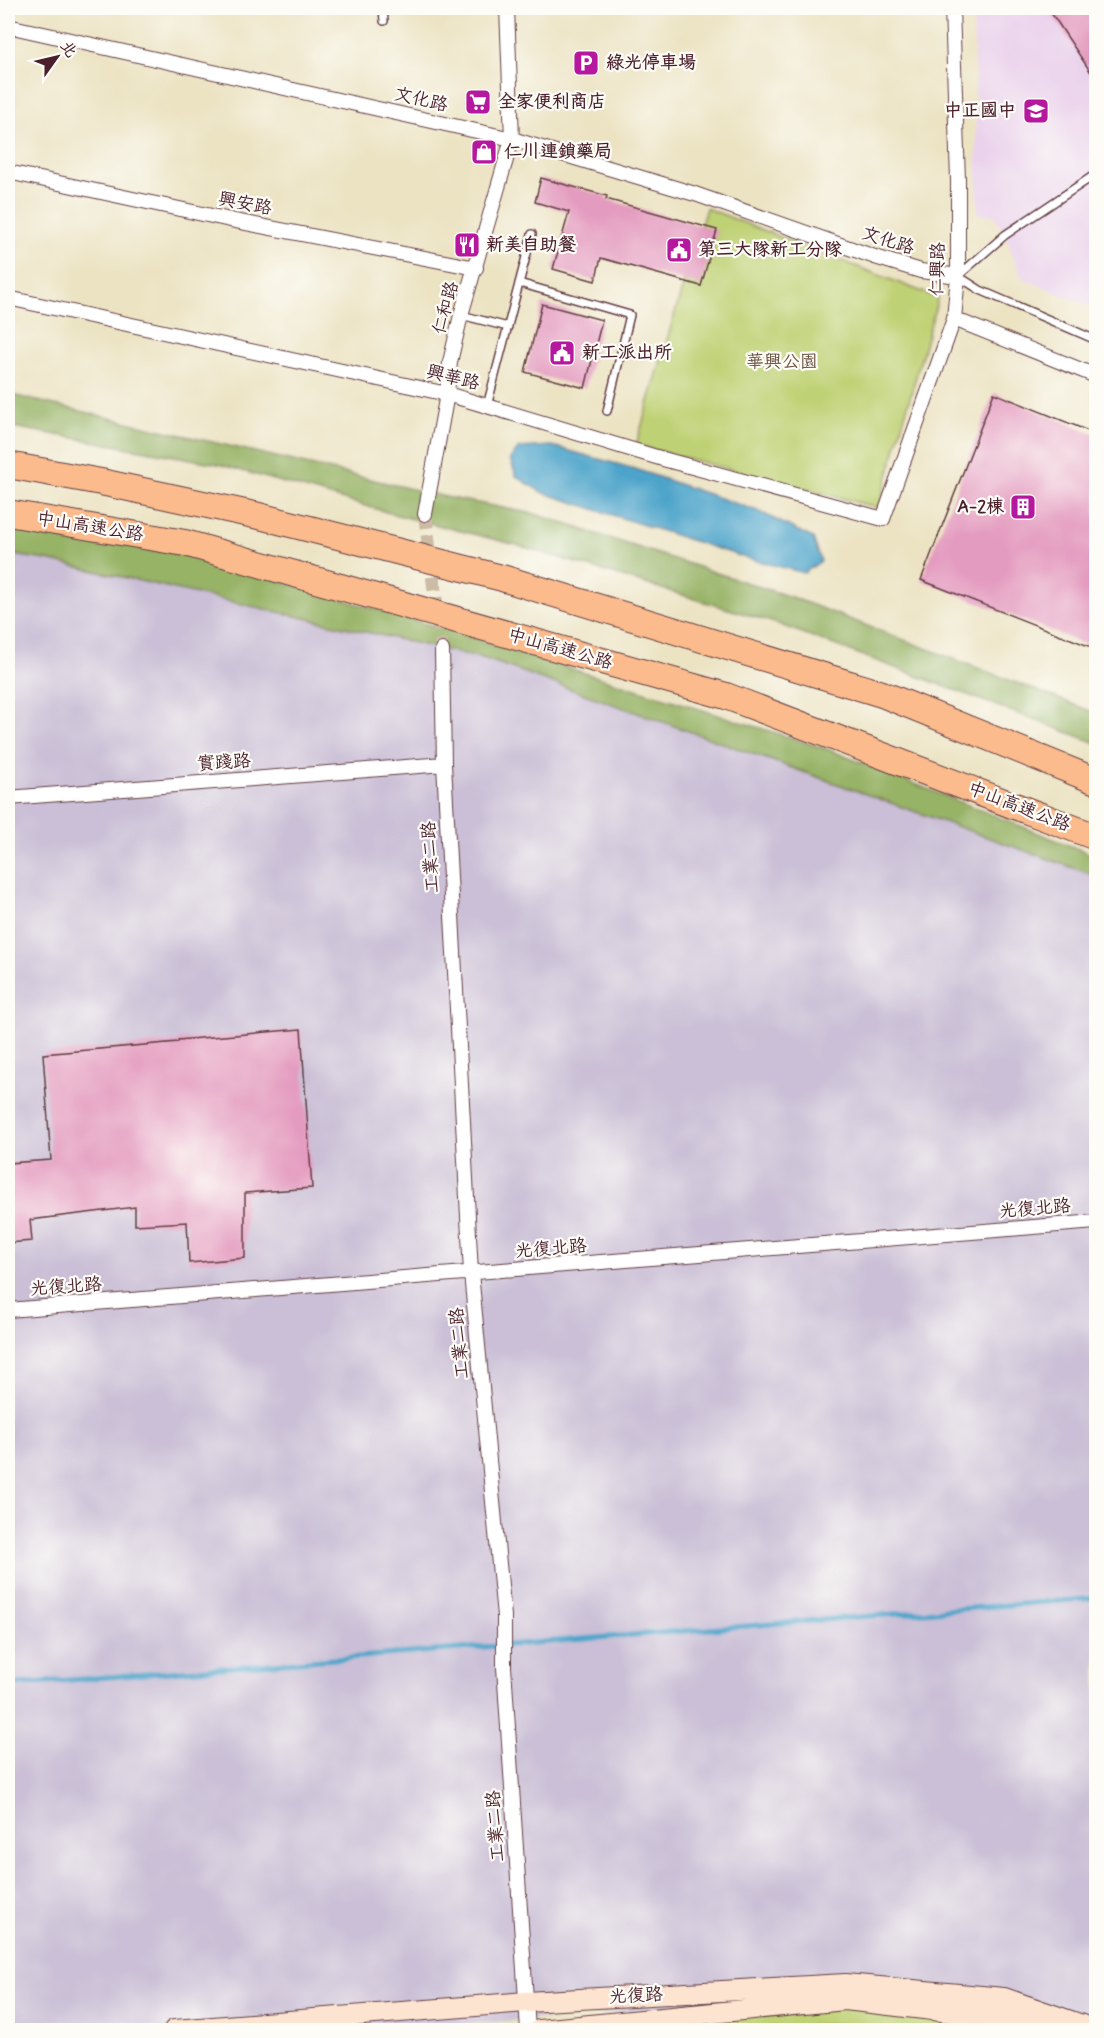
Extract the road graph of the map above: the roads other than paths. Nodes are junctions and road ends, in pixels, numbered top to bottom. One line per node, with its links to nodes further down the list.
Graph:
1 (383, 8): 4 (lane)
2 (507, 8): 6 (street, 仁和路)
3 (952, 8): 11 (street, 仁興路)
4 (384, 21)
5 (8, 26): 6 (street, 文化路)
6 (512, 139): 10 (street, 仁和路); 11 (street, 文化路)
7 (8, 172): 10 (street, 興安路)
8 (1096, 174): 11 (lane)
9 (532, 234): 12 (lane)
10 (476, 268): 14 (street, 仁和路)
11 (958, 276): 15 (street, 仁興路); 17 (lane)
12 (519, 284): 16 (lane); 21 (lane)
13 (8, 298): 19 (street, 興華路)
14 (461, 315): 16 (lane); 19 (street, 仁和路)
15 (954, 319): 18 (street); 25 (street, 仁興路)
16 (508, 327): 20 (lane)
17 (1096, 340)
18 (1096, 376)
19 (447, 394): 20 (street, 興華路); 24 (street, 仁和路)
20 (488, 406): 25 (street, 興華路)
21 (607, 411)
22 (8, 465): 28 (highway)
23 (8, 513): 30 (highway, 中山高速公路)
24 (425, 514)
25 (883, 519)
26 (442, 650): 27 (street, 工業二路)
27 (444, 764): 29 (street, 實踐路); 32 (street, 工業二路)
28 (1096, 780)
29 (8, 798)
30 (1096, 837)
31 (1096, 1222): 32 (street, 光復北路)
32 (471, 1273): 33 (street, 光復北路); 34 (street, 工業二路)
33 (8, 1310)
34 (526, 2002): 35 (street, 光復路); 36 (street, 工業二路); 39 (street, 光復路)
35 (174, 2031)
36 (528, 2031)
37 (539, 2031): 38 (street, 光復路)
38 (1043, 2031)
39 (1092, 2031)

